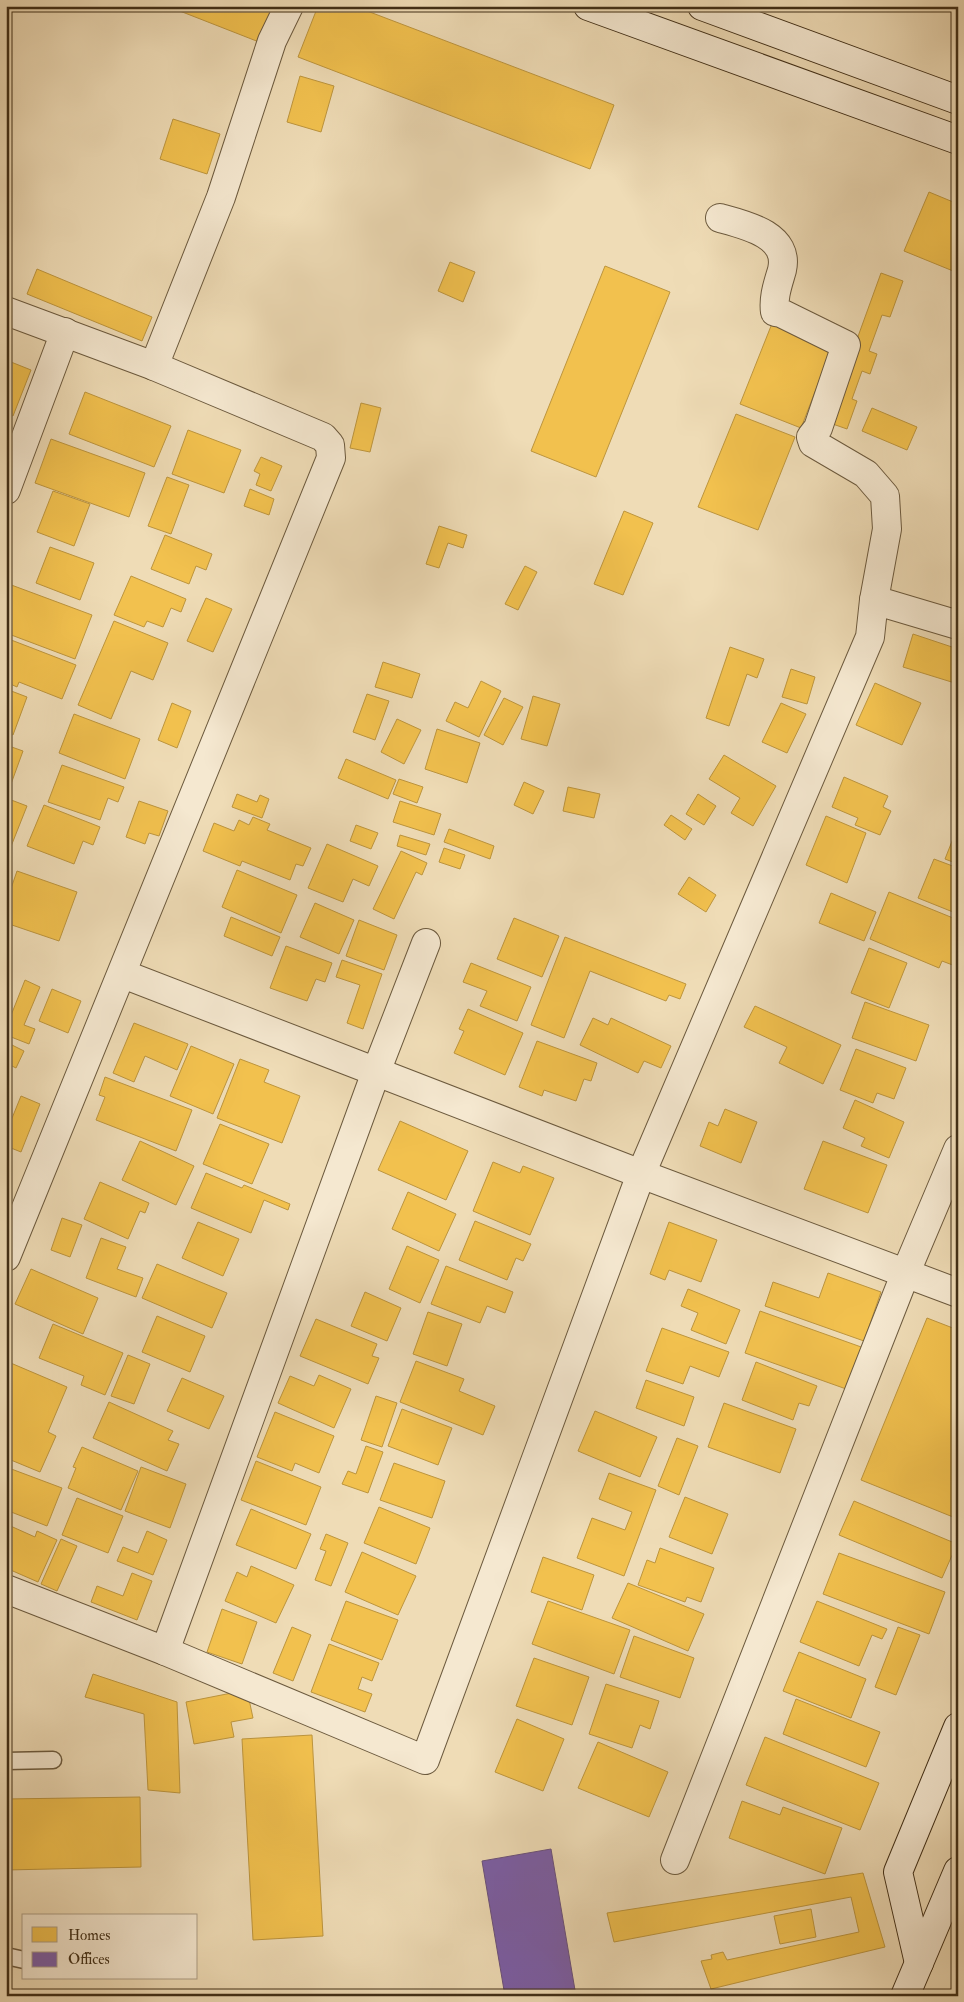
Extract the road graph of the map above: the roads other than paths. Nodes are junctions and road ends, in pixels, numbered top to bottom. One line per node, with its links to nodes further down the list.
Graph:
1 (290, 6): 9 (street)
2 (588, 6): 5 (street)
3 (702, 6): 4 (street)
4 (958, 100)
5 (958, 140)
6 (720, 218): 11 (street)
7 (6, 311): 8 (street)
8 (65, 332): 9 (street); 10 (street)
9 (154, 366): 14 (street)
10 (6, 490)
11 (874, 600): 12 (street); 17 (street)
12 (958, 625)
13 (426, 943): 15 (street)
14 (123, 974): 15 (street); 18 (street)
15 (376, 1072): 17 (street); 22 (street)
16 (958, 1149): 19 (street)
17 (641, 1174): 19 (street); 22 (street)
18 (6, 1257)
19 (906, 1272): 20 (street); 26 (street)
20 (958, 1293)
21 (6, 1589): 22 (street)
22 (165, 1651)
23 (958, 1727): 30 (street)
24 (53, 1760): 25 (lane)
25 (6, 1761)
26 (676, 1860)
27 (958, 1871): 30 (street)
28 (6, 1956): 29 (lane)
29 (22, 1960)
30 (919, 1962): 31 (street)
31 (905, 1996)

